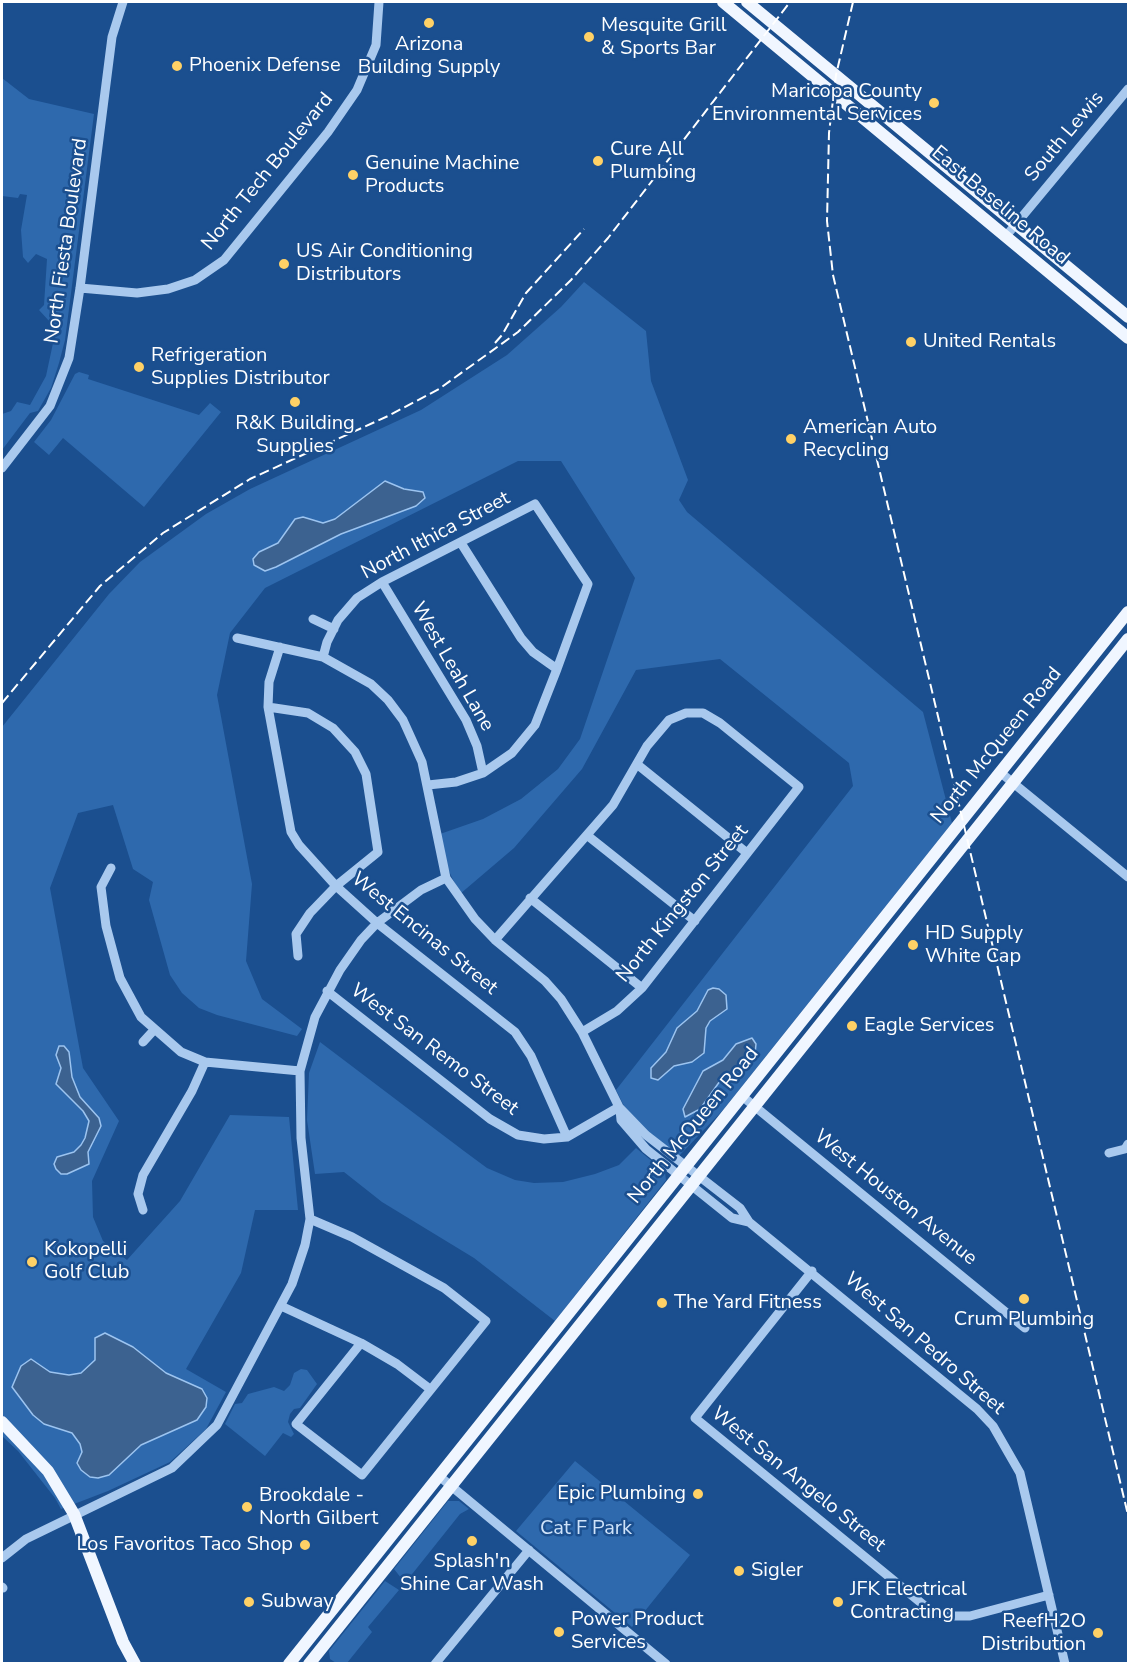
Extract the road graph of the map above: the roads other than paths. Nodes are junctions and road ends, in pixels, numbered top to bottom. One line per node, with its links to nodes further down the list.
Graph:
1 (123, 2): 13 (street, North Fiesta Boulevard)
2 (380, 2): 13 (street, North Tech Boulevard)
3 (723, 2): 6 (main road, East Baseline Road)
4 (747, 2): 7 (main road, East Baseline Road)
5 (1128, 89): 10 (street, South Lewis)
6 (852, 109): 7 (main road); 8 (main road, East Baseline Road)
7 (897, 126): 9 (main road, East Baseline Road)
8 (890, 139): 9 (main road); 11 (main road, East Baseline Road)
9 (933, 156): 10 (main road, East Baseline Road)
10 (1016, 225): 11 (street, South Lewis); 14 (main road, East Baseline Road)
11 (1006, 236): 12 (main road, East Baseline Road)
12 (1043, 267): 14 (main road); 15 (main road, East Baseline Road)
13 (81, 288): 19 (street, North Fiesta Boulevard)
14 (1098, 292): 16 (main road, East Baseline Road)
15 (1096, 311): 17 (main road); 18 (main road, East Baseline Road)
16 (1128, 317)
17 (1128, 326)
18 (1128, 338)
19 (2, 468)
20 (460, 543): 21 (street, North Ithica Street); 31 (street); 31 (street, North Ithica Street)
21 (382, 582): 24 (street, North Ithica Street); 25 (street, West Leah Lane)
22 (1128, 612): 35 (main road, North McQueen Road)
23 (313, 619): 24 (street)
24 (334, 629): 30 (street, North Ithica Street)
25 (412, 632): 27 (street); 34 (street, West Leah Lane)
26 (237, 638): 29 (street, West San Pedro Street)
27 (402, 638)
28 (1128, 639): 36 (main road, North McQueen Road)
29 (280, 647): 30 (street, West San Pedro Street); 32 (street, West Encinas Street)
30 (323, 657): 37 (street, West San Pedro Street)
31 (558, 669): 34 (street)
32 (268, 707): 43 (street, West Encinas Street); 43 (street)
33 (638, 765): 38 (street); 39 (street); 39 (street, North Kingston Street)
34 (483, 772): 37 (street)
35 (1001, 773): 36 (street); 48 (main road, North McQueen Road)
36 (1013, 783): 41 (street); 49 (main road, North McQueen Road)
37 (428, 785): 42 (street, West San Pedro Street)
38 (588, 836): 44 (street); 45 (street)
39 (747, 853): 45 (street, North Kingston Street)
40 (111, 868): 53 (street)
41 (1128, 877)
42 (446, 878): 46 (street); 47 (street, West San Pedro Street)
43 (336, 886): 46 (street, West Encinas Street); 50 (street)
44 (530, 898): 47 (street); 51 (street)
45 (695, 921): 51 (street, North Kingston Street)
46 (377, 923): 52 (street); 61 (street, West Encinas Street)
47 (495, 940): 54 (street, West San Pedro Street)
48 (864, 944): 49 (main road); 58 (main road, North McQueen Road)
49 (877, 953): 59 (main road, North McQueen Road)
50 (298, 956)
51 (642, 988): 54 (street, North Kingston Street)
52 (327, 991): 57 (street); 61 (street, West San Remo Street)
53 (154, 1030): 55 (street); 56 (street)
54 (582, 1032): 60 (street, West San Pedro Street)
55 (143, 1042)
56 (206, 1062): 57 (street); 66 (street)
57 (300, 1071): 67 (street)
58 (742, 1096): 59 (street, West Houston Avenue); 64 (main road, North McQueen Road)
59 (755, 1106): 65 (main road, North McQueen Road); 71 (street, West Houston Avenue)
60 (619, 1107): 61 (street, West San Remo Street); 64 (street, West San Pedro Street)
61 (567, 1137)
62 (1128, 1144): 63 (street)
63 (1109, 1153)
64 (682, 1172): 65 (street, West San Pedro Street); 75 (main road, North McQueen Road)
65 (694, 1181): 68 (street, West San Pedro Street); 68 (street, West San Pedro Street); 76 (main road, North McQueen Road)
66 (143, 1210)
67 (310, 1219): 70 (street); 73 (street)
68 (749, 1221): 69 (street, West San Pedro Street)
69 (812, 1271): 81 (street, West San Pedro Street); 81 (street, West San Angelo Street)
70 (281, 1306): 72 (street); 77 (street)
71 (1025, 1328)
72 (361, 1343): 73 (street); 73 (street)
73 (430, 1389)
74 (2, 1422): 77 (main road)
75 (439, 1476): 76 (street); 80 (main road, North McQueen Road)
76 (451, 1486): 78 (street); 82 (main road, North McQueen Road)
77 (74, 1514): 79 (street); 83 (main road)
78 (529, 1550): 86 (street); 87 (street)
79 (2, 1558)
80 (346, 1592): 82 (main road); 84 (main road, North McQueen Road)
81 (1048, 1595): 88 (street, West San Pedro Street)
82 (358, 1602): 85 (main road, North McQueen Road)
83 (135, 1664)
84 (289, 1664)
85 (309, 1664)
86 (435, 1664)
87 (666, 1664)
88 (1065, 1664)

